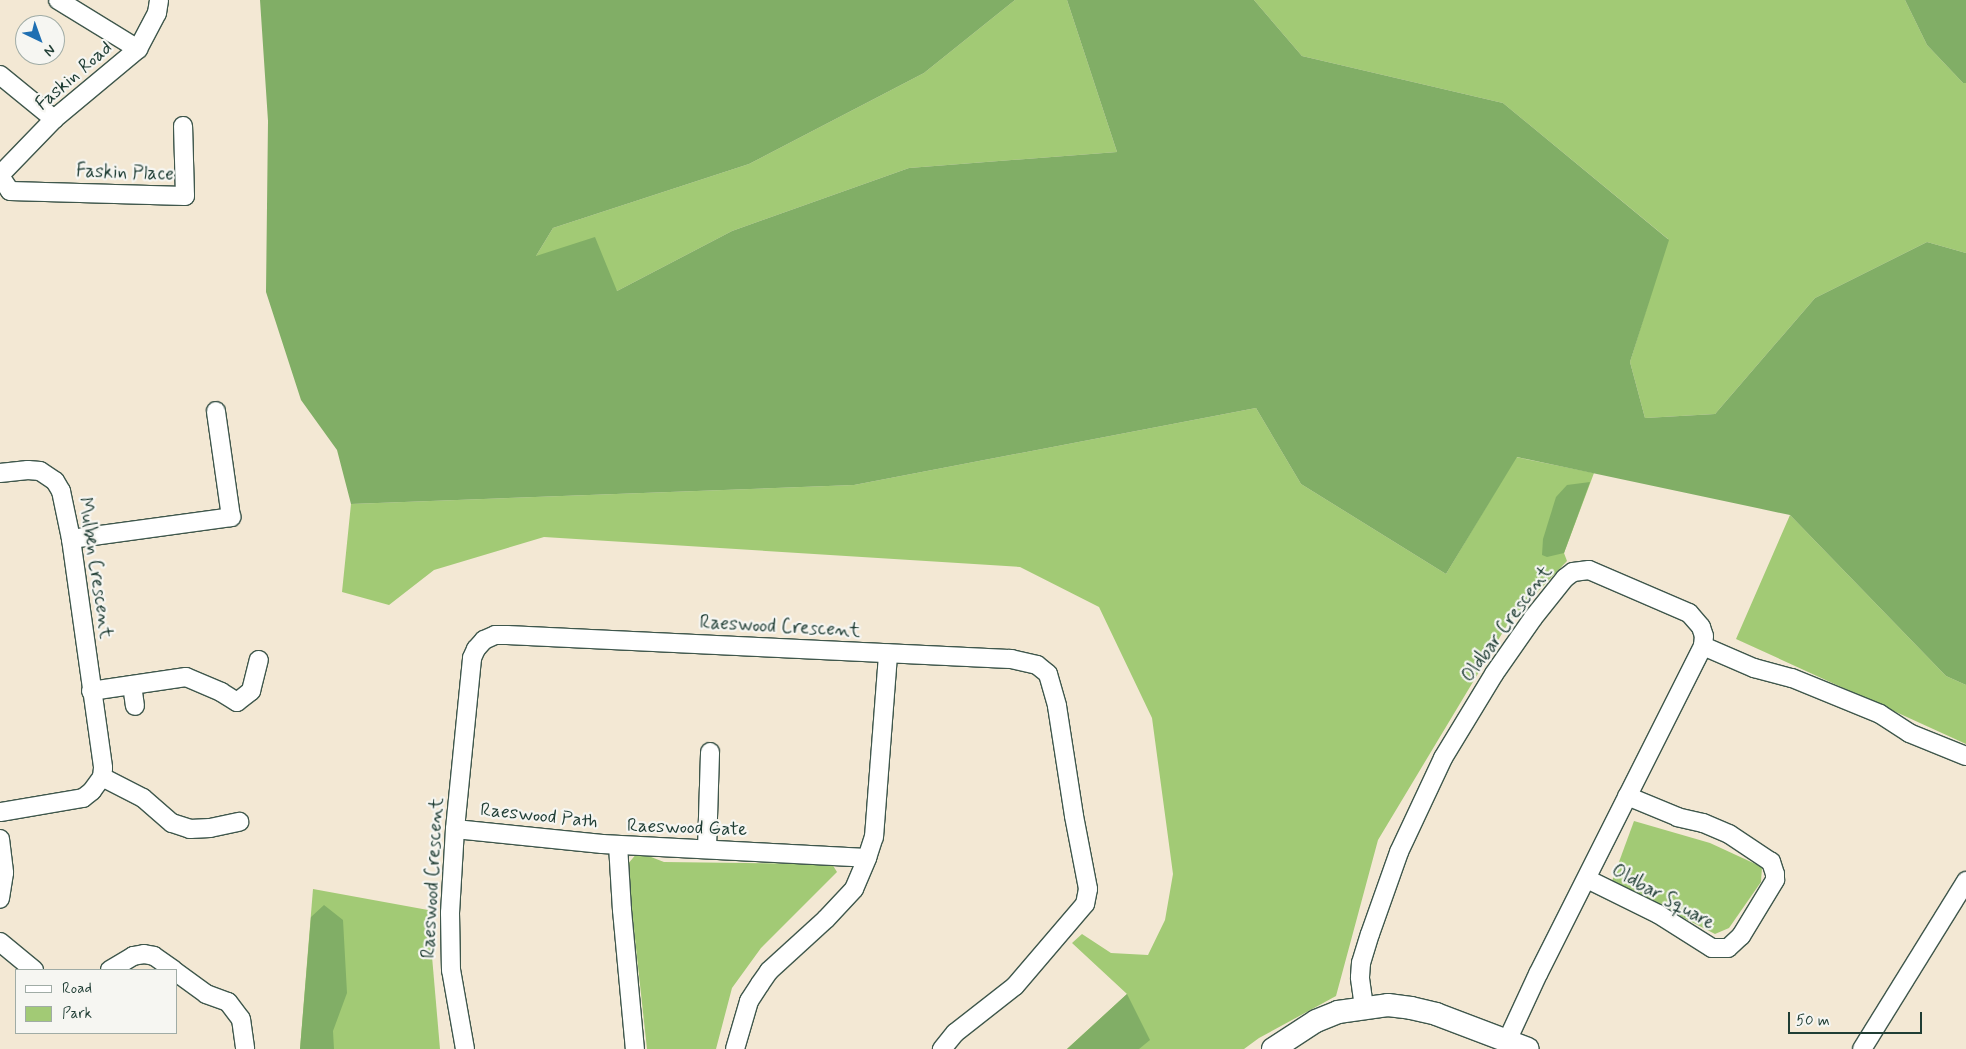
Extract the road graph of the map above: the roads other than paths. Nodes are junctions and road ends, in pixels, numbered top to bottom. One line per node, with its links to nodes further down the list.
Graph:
1 (58, 0): 3 (street)
2 (158, 0): 3 (street, Faskin Road)
3 (138, 49): 5 (street, Faskin Road)
4 (0, 75): 5 (street)
5 (54, 119): 7 (street, Faskin Road)
6 (183, 126): 7 (street, Faskin Place)
7 (0, 176)
8 (216, 411): 10 (street)
9 (0, 473): 10 (street, Mulben Crescent)
10 (71, 539): 15 (street, Mulben Crescent)
11 (1703, 646): 18 (street); 20 (street, Oldbar Square); 36 (street, Oldbar Crescent)
12 (888, 654): 23 (street, Raeswood Crescent); 27 (street); 42 (street, Raeswood Crescent)
13 (259, 660): 14 (street)
14 (132, 685): 15 (street); 16 (street)
15 (91, 691): 19 (street, Mulben Crescent)
16 (135, 706)
17 (710, 752): 26 (street)
18 (1966, 756)
19 (102, 777): 21 (street); 22 (street)
20 (1627, 796): 28 (street, Oldbar Square); 28 (street, Oldbar Square)
21 (0, 812)
22 (240, 822)
23 (455, 828): 25 (street, Raeswood Path); 39 (street, Raeswood Crescent)
24 (0, 839): 30 (street)
25 (618, 845): 26 (street, Raeswood Gate); 40 (street, Raeswood Gate)
26 (707, 849): 27 (street, Raeswood Gate)
27 (867, 858): 41 (street)
28 (1586, 879): 37 (street, Oldbar Square)
29 (1966, 881): 45 (street)
30 (0, 899)
31 (0, 942): 32 (street)
32 (33, 969)
33 (112, 969): 34 (street)
34 (172, 969)
35 (178, 973): 38 (street)
36 (1364, 1007): 37 (street); 43 (street)
37 (1507, 1041): 44 (street)
38 (245, 1049)
39 (465, 1049)
40 (635, 1049)
41 (735, 1049)
42 (942, 1049)
43 (1273, 1049)
44 (1528, 1049)
45 (1862, 1049)

